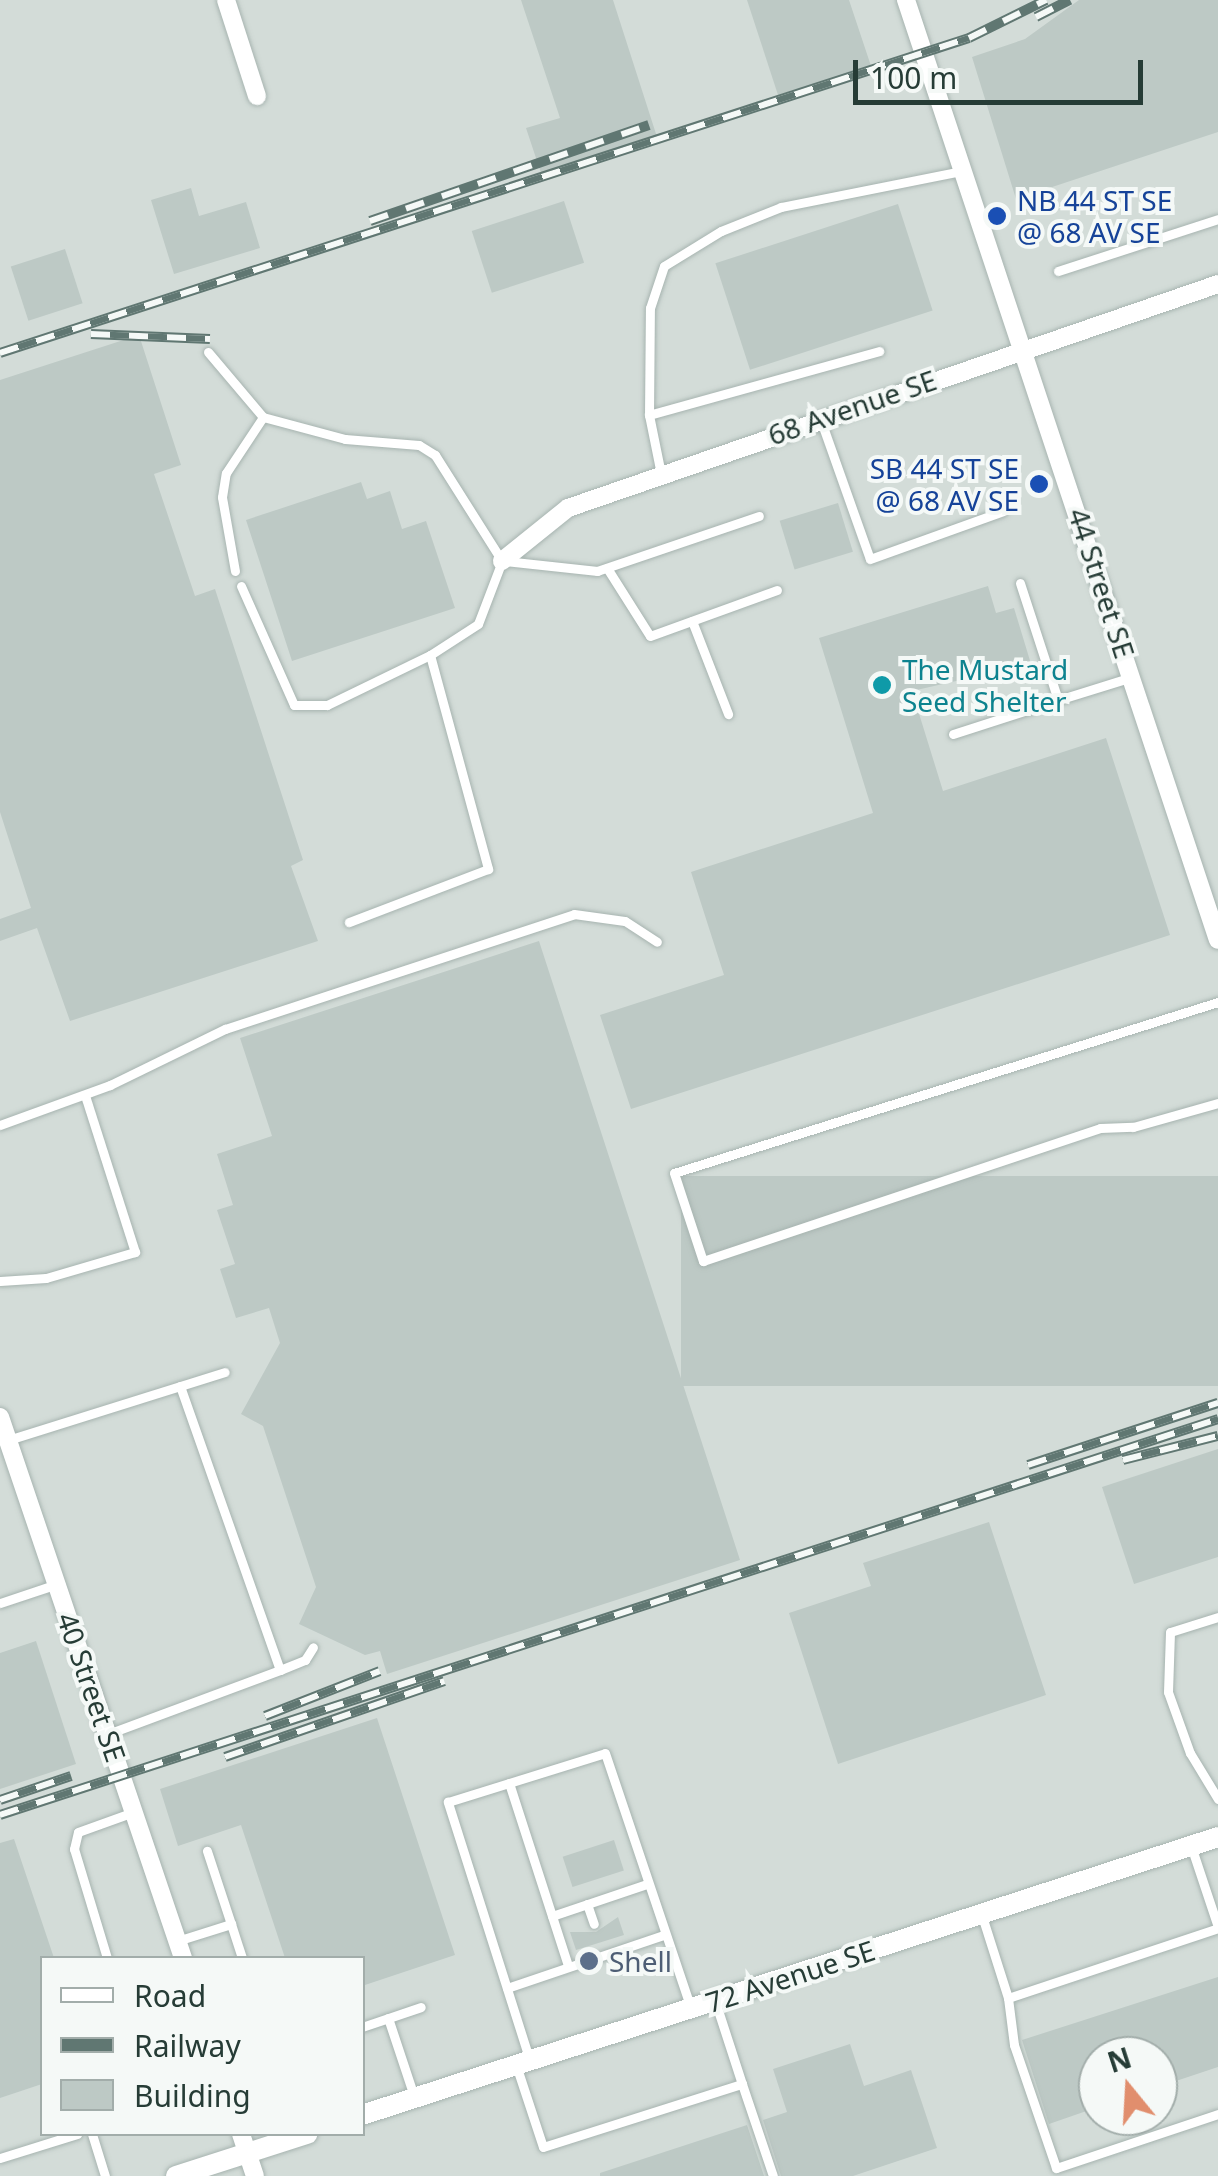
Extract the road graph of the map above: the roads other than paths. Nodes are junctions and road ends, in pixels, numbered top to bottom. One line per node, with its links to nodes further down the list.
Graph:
1 (226, 0): 3 (street)
2 (906, 0): 4 (street, 44 Street SE)
3 (257, 96)
4 (964, 170): 8 (street, 44 Street SE); 11 (lane)
5 (1218, 219): 6 (lane)
6 (1058, 271)
7 (1218, 284): 8 (street, 68 Avenue SE)
8 (1024, 346): 13 (street, 68 Avenue SE); 25 (street, 44 Street SE)
9 (879, 351): 11 (lane)
10 (208, 352): 12 (lane)
11 (648, 415): 14 (lane)
12 (263, 418): 17 (lane); 19 (lane)
13 (820, 418): 14 (street, 68 Avenue SE); 15 (lane)
14 (662, 474): 17 (street, 68 Avenue SE)
15 (1003, 510)
16 (759, 516): 18 (lane)
17 (502, 561): 18 (lane); 24 (lane)
18 (607, 568): 23 (lane)
19 (235, 571)
20 (1020, 583): 26 (lane)
21 (241, 586): 24 (lane)
22 (778, 590): 23 (lane)
23 (692, 621): 27 (lane)
24 (430, 655): 29 (lane)
25 (1132, 678): 26 (lane); 30 (street, 44 Street SE)
26 (1058, 700): 28 (lane)
27 (728, 714)
28 (953, 734)
29 (349, 922)
30 (1218, 940)
31 (657, 942): 33 (lane)
32 (1218, 1002): 34 (lane)
33 (84, 1095): 35 (lane); 36 (lane)
34 (1218, 1103)
35 (0, 1125)
36 (0, 1281)
37 (225, 1372): 38 (lane)
38 (180, 1386): 40 (lane); 45 (lane)
39 (0, 1416): 40 (street, 40 Street SE)
40 (8, 1440): 41 (street, 40 Street SE)
41 (57, 1584): 42 (lane); 46 (street, 40 Street SE)
42 (0, 1603)
43 (1218, 1617): 48 (lane)
44 (313, 1647): 45 (lane)
45 (280, 1670): 46 (lane)
46 (108, 1734): 49 (street, 40 Street SE)
47 (510, 1783): 53 (lane); 56 (lane); 67 (lane)
48 (1218, 1800)
49 (134, 1812): 62 (street, 40 Street SE); 64 (lane)
50 (1218, 1837): 51 (street, 72 Avenue SE)
51 (1191, 1846): 55 (street, 72 Avenue SE); 59 (lane)
52 (206, 1852): 57 (lane)
53 (647, 1884): 54 (lane); 60 (lane)
54 (587, 1904): 56 (lane); 58 (lane)
55 (981, 1914): 68 (lane); 69 (street, 72 Avenue SE)
56 (552, 1916): 66 (lane)
57 (231, 1924): 62 (lane); 65 (lane)
58 (594, 1924)
59 (1218, 1928): 68 (lane)
60 (664, 1935): 63 (lane); 71 (lane)
61 (600, 1942): 63 (lane)
62 (180, 1950)
63 (604, 1955): 66 (lane)
64 (106, 1956)
65 (241, 1956)
66 (568, 1966): 67 (lane)
67 (507, 1988): 74 (lane)
68 (1008, 1998): 77 (lane)
69 (715, 2001): 71 (street, 72 Avenue SE); 75 (lane)
70 (421, 2006): 72 (lane)
71 (690, 2009): 74 (street, 72 Avenue SE)
72 (388, 2018): 73 (lane); 76 (lane)
73 (365, 2026)
74 (523, 2063): 75 (lane); 76 (street, 72 Avenue SE)
75 (742, 2084): 87 (lane)
76 (415, 2098): 78 (street, 72 Avenue SE)
77 (1218, 2114)
78 (365, 2115)
79 (71, 2136): 83 (lane)
80 (93, 2136): 84 (lane)
81 (293, 2136): 82 (street)
82 (245, 2143): 85 (street); 86 (street)
83 (0, 2158)
84 (105, 2176)
85 (176, 2176)
86 (255, 2176)
87 (773, 2176)

